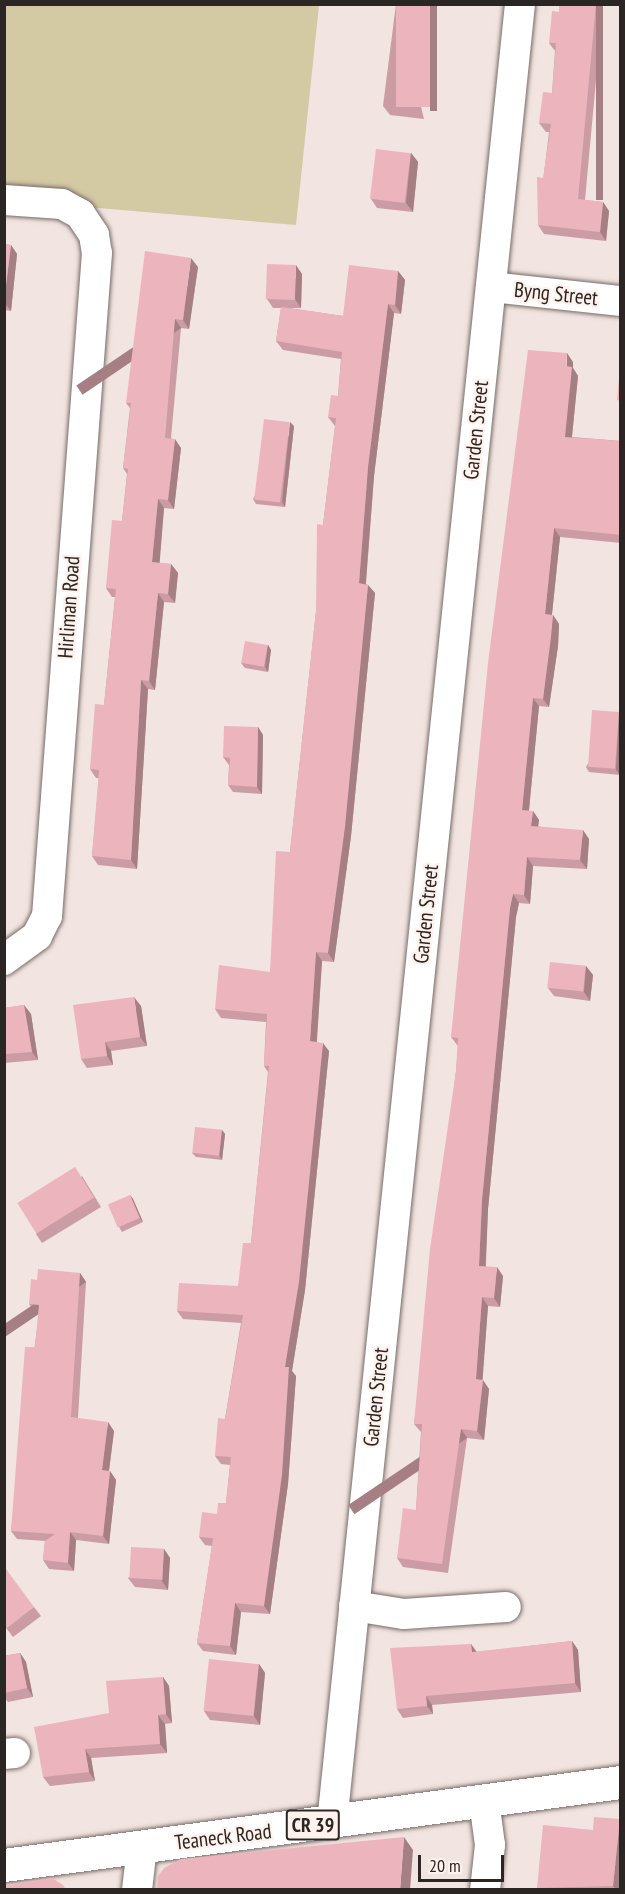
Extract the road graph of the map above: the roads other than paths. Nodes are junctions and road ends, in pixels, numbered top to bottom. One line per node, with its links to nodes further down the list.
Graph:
1 (520, 4): 3 (street, Garden Street)
2 (4, 200): 5 (street, Hirliman Road)
3 (491, 287): 4 (street, Byng Street); 6 (street, Garden Street)
4 (621, 301)
5 (4, 960)
6 (354, 1606): 7 (street); 10 (street, Garden Street)
7 (506, 1607)
8 (621, 1782): 9 (main road, Teaneck Road / CR 39)
9 (484, 1802): 10 (main road, Teaneck Road / CR 39); 14 (street)
10 (332, 1823): 11 (main road, Teaneck Road / CR 39)
11 (142, 1847): 12 (main road, Teaneck Road / CR 39); 13 (street)
12 (4, 1865)
13 (137, 1890)
14 (485, 1890)

